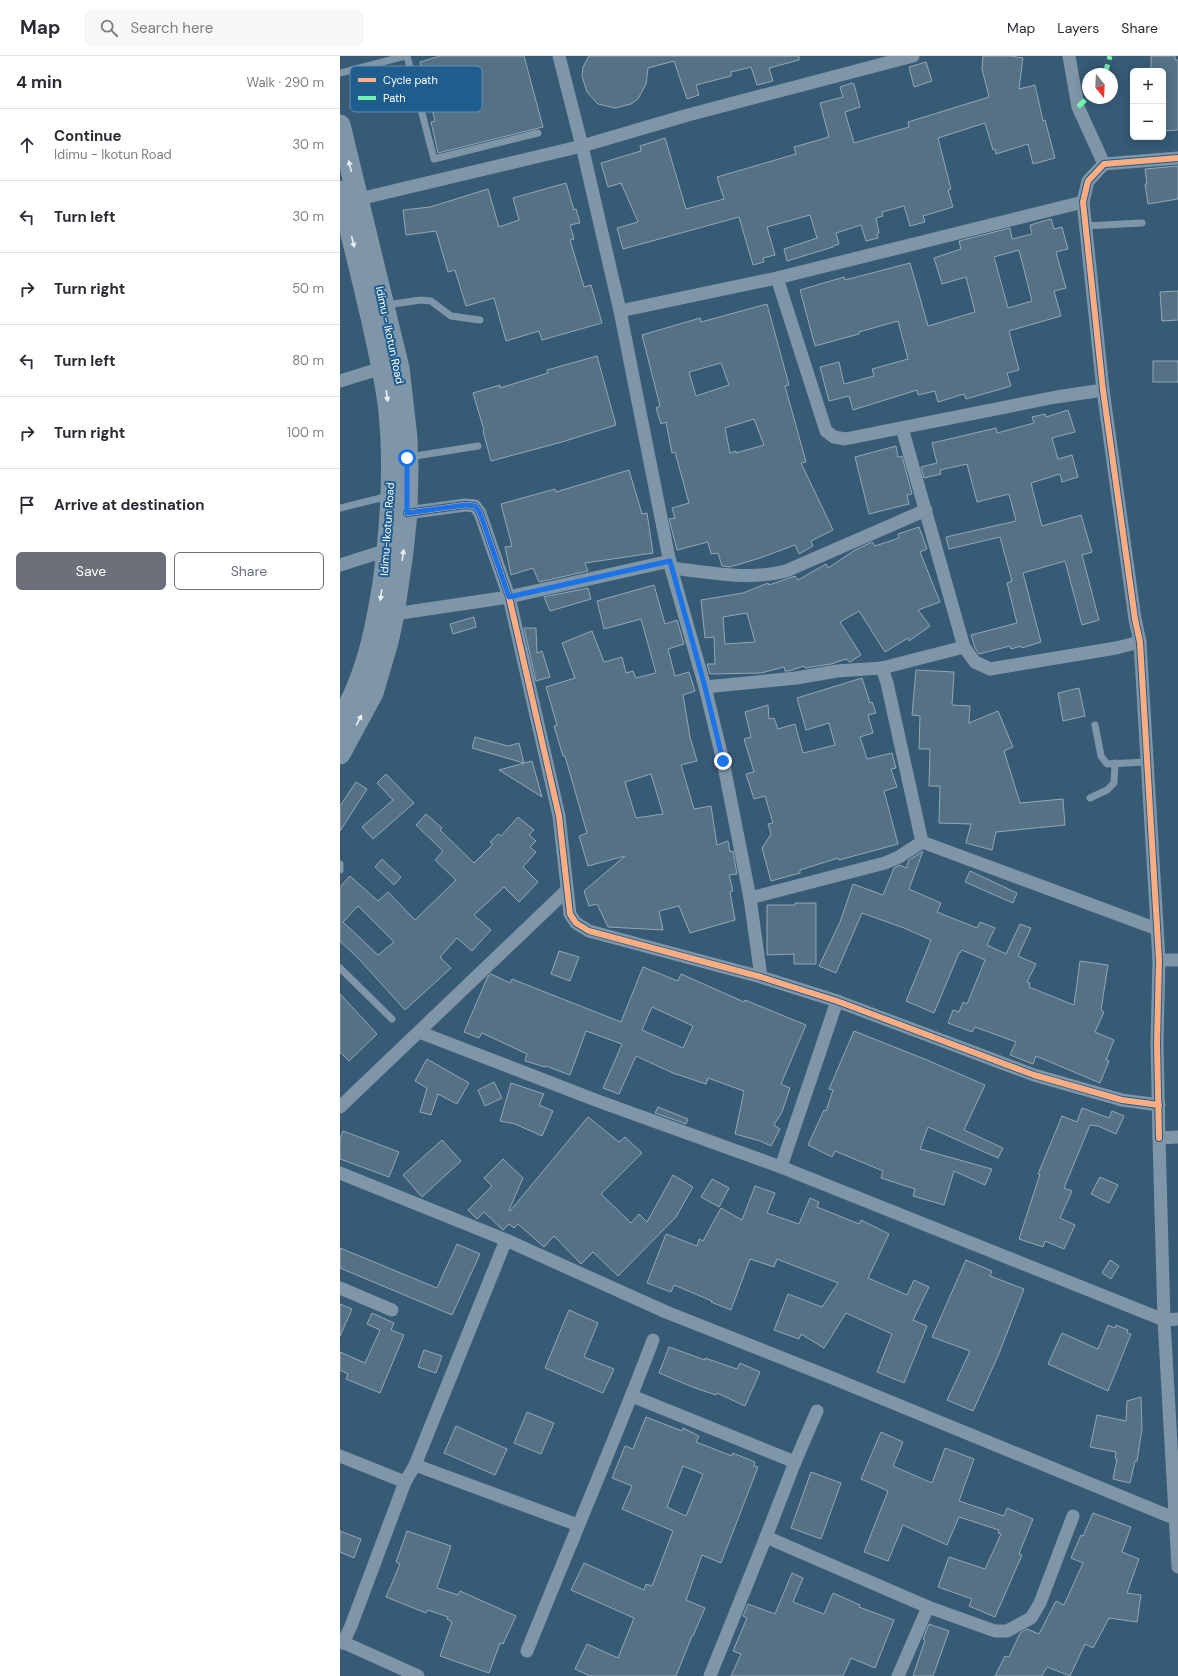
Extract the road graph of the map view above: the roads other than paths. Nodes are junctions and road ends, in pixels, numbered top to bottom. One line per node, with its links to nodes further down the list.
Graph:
1 (406, 56): 5 (lane); 6 (lane)
2 (559, 56): 12 (street)
3 (907, 56): 12 (street)
4 (1069, 56): 14 (street)
5 (367, 66)
6 (409, 66)
7 (350, 70): 8 (lane)
8 (340, 73)
9 (421, 112): 11 (lane)
10 (340, 125): 16 (main road, Idimu - Ikotun Road, one-way to 10)
11 (538, 132)
12 (582, 146): 16 (street); 23 (street)
13 (1178, 158): 14 (street)
14 (1104, 164): 17 (street)
15 (340, 191): 18 (main road, Idimu-Ikotun Road)
16 (358, 199): 22 (main road, Idimu - Ikotun Road)
17 (1083, 202): 20 (street); 21 (street)
18 (344, 221): 25 (main road, Idimu-Ikotun Road, one-way to 25)
19 (1142, 223): 20 (lane)
20 (1085, 226): 27 (street)
21 (777, 278): 23 (street); 28 (street)
22 (384, 306): 24 (lane); 30 (main road, Idimu - Ikotun Road)
23 (620, 311): 36 (street)
24 (480, 320)
25 (382, 368): 26 (street); 31 (main road, Idimu-Ikotun Road, one-way to 31)
26 (340, 381)
27 (1103, 390): 28 (street); 40 (street)
28 (902, 428): 33 (street)
29 (478, 446): 30 (lane)
30 (407, 458): 34 (main road, Idimu - Ikotun Road)
31 (391, 496): 32 (lane); 35 (main road, Idimu-Ikotun Road)
32 (340, 508)
33 (926, 510): 36 (street); 41 (street)
34 (407, 513): 38 (street); 39 (main road, Idimu - Ikotun Road, one-way to 34)
35 (387, 550): 37 (street); 44 (main road, Idimu-Ikotun Road, one-way to 44)
36 (670, 564): 38 (street); 43 (street)
37 (340, 565)
38 (509, 597): 39 (street); 53 (street)
39 (394, 614): 46 (main road, Idimu - Ikotun Road, one-way to 39)
40 (1140, 642): 41 (street); 47 (street)
41 (964, 647): 42 (street)
42 (882, 668): 43 (street); 50 (street)
43 (705, 687): 54 (street)
44 (340, 721)
45 (1095, 725): 48 (lane)
46 (340, 754)
47 (1147, 762): 48 (lane); 55 (street)
48 (1115, 763): 49 (lane)
49 (1090, 798)
50 (922, 842): 54 (street); 55 (street)
51 (340, 864): 52 (lane)
52 (340, 870)
53 (566, 890): 59 (street); 62 (street)
54 (750, 898): 59 (street)
55 (1158, 929): 56 (street)
56 (1159, 960): 57 (street); 63 (street)
57 (1178, 960)
58 (340, 968): 61 (lane)
59 (761, 977): 60 (street)
60 (837, 1001): 63 (street); 67 (street)
61 (392, 1020)
62 (419, 1032): 64 (street); 67 (street)
63 (1159, 1105): 66 (street)
64 (340, 1107)
65 (1178, 1137): 66 (street)
66 (1159, 1138): 73 (street)
67 (781, 1167): 73 (street)
68 (340, 1173): 69 (street)
69 (506, 1240): 79 (street); 82 (street)
70 (340, 1288): 71 (street)
71 (392, 1310)
72 (1178, 1319): 73 (street)
73 (1164, 1320): 82 (street)
74 (653, 1340): 75 (street)
75 (632, 1396): 78 (street); 83 (street)
76 (817, 1411): 78 (street)
77 (340, 1456): 80 (street)
78 (795, 1462): 84 (street)
79 (415, 1465): 80 (street); 83 (street)
80 (405, 1482): 87 (street)
81 (1073, 1516): 86 (street)
82 (1176, 1520): 85 (street)
83 (578, 1525): 88 (street)
84 (766, 1537): 86 (street); 90 (street)
85 (1178, 1567)
86 (928, 1607): 91 (street)
87 (342, 1642): 89 (street)
88 (527, 1651)
89 (418, 1676)
90 (710, 1676)
91 (898, 1676)

